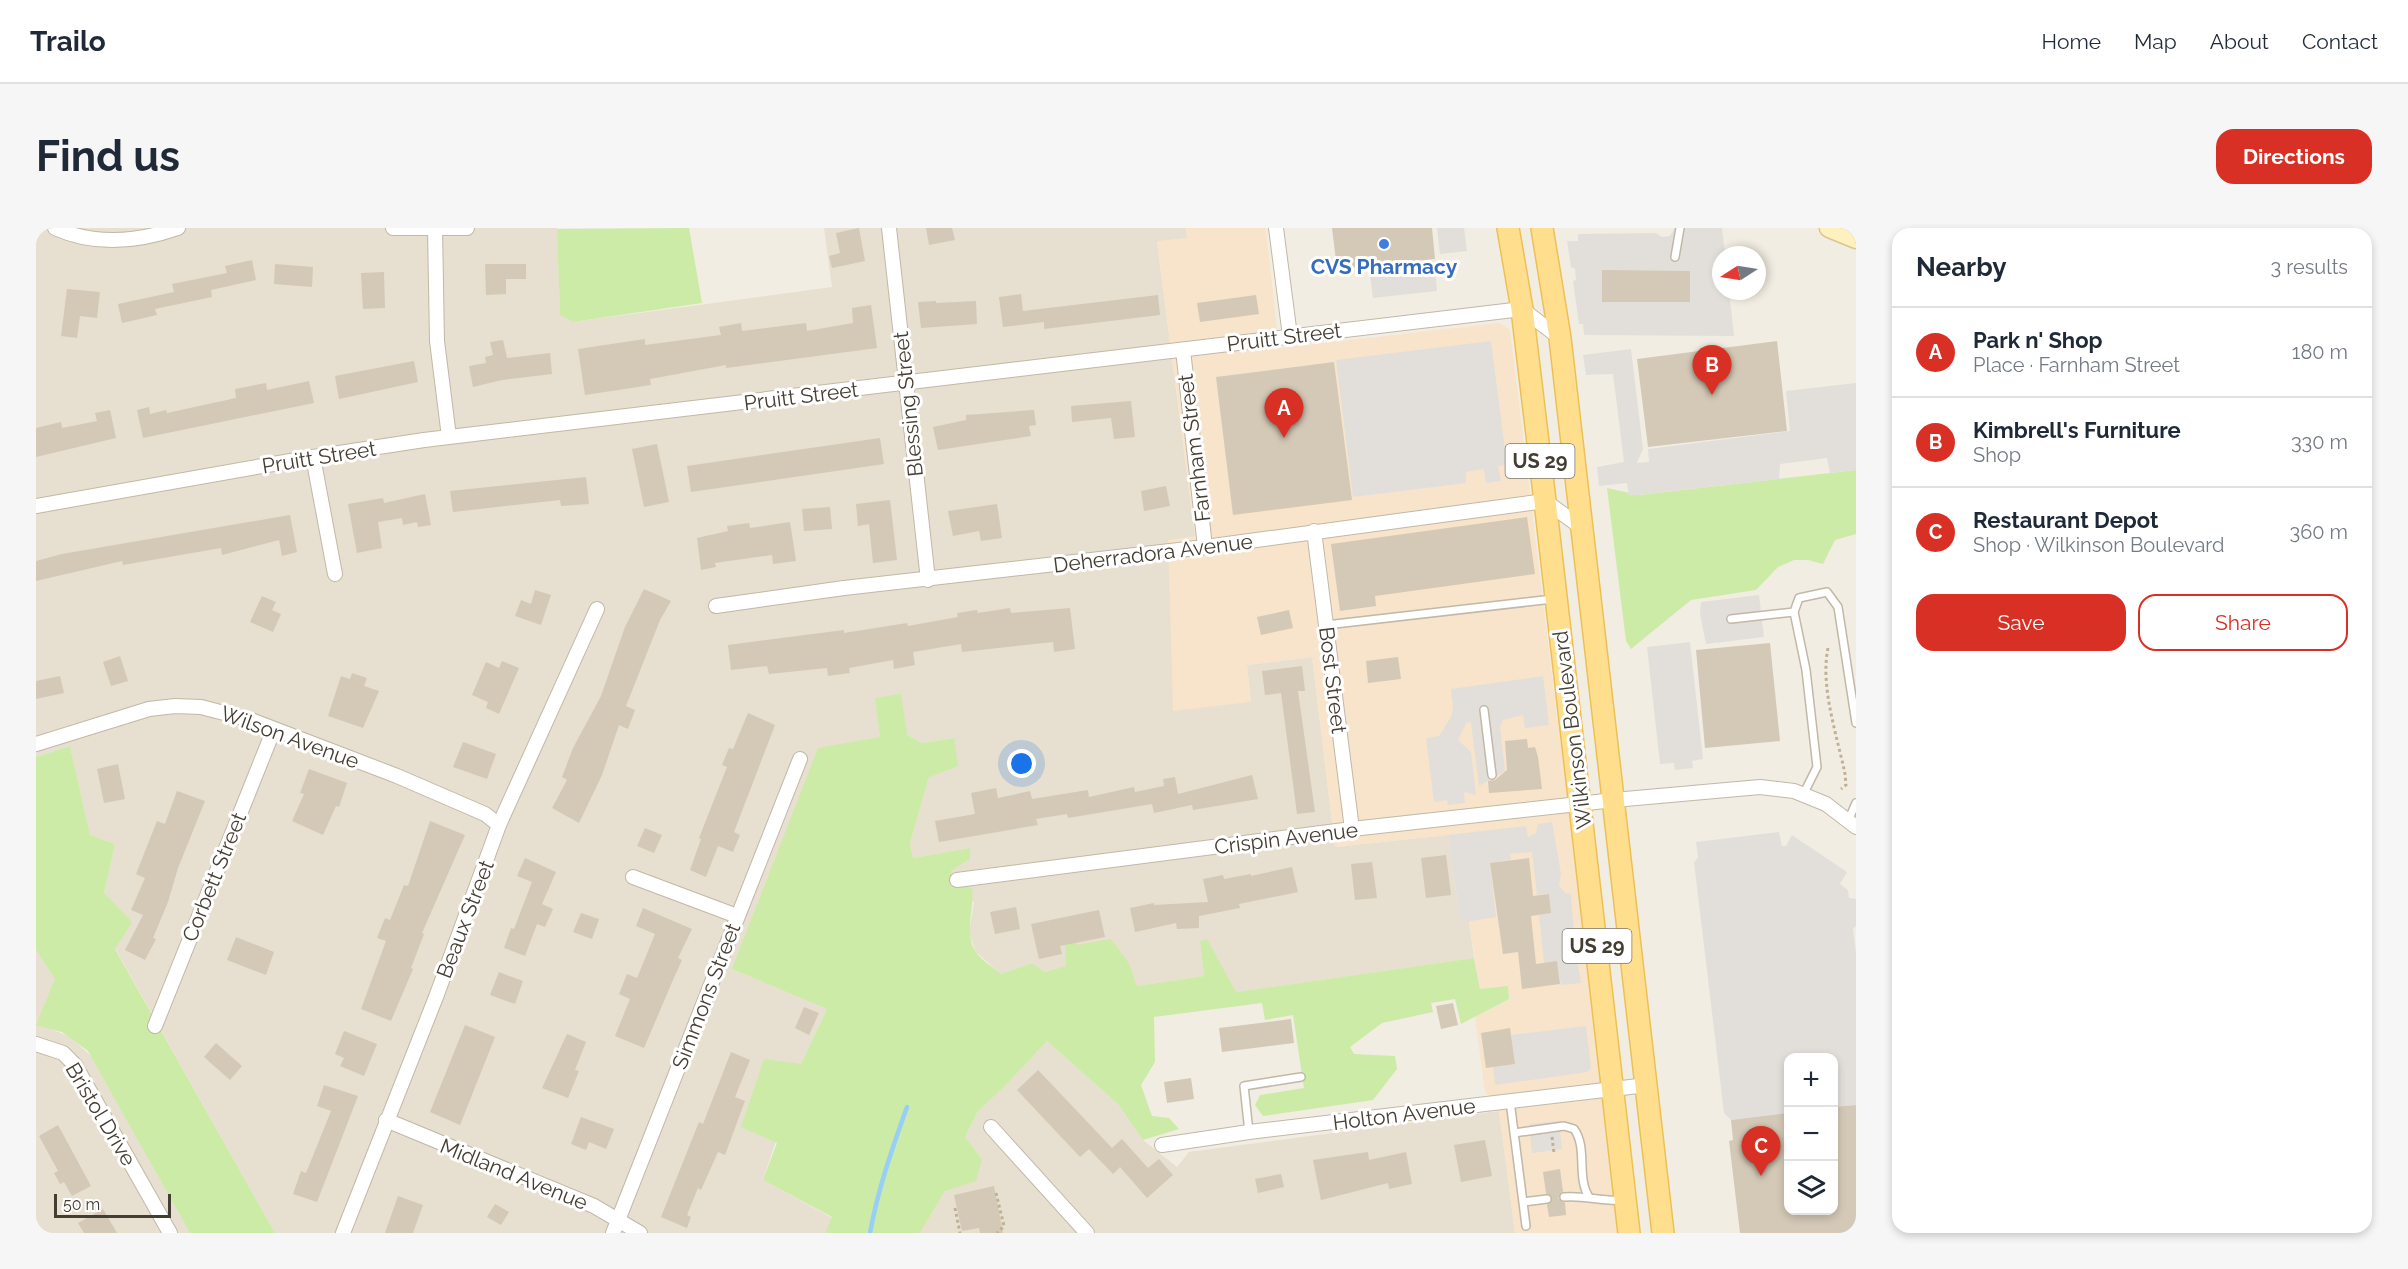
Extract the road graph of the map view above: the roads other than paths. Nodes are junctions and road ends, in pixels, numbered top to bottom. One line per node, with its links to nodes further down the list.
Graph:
1 (56, 228): 2 (street)
2 (178, 228)
3 (393, 228): 11 (street)
4 (467, 228): 11 (street)
5 (888, 228): 18 (street, Blessing Street)
6 (1276, 228): 15 (street)
7 (1508, 228): 14 (main road, Wilkinson Boulevard / US 29)
8 (1542, 228): 16 (main road, Wilkinson Boulevard / US 29)
9 (1680, 228): 13 (lane)
10 (1829, 228): 12 (main road)
11 (435, 229): 19 (street)
12 (1856, 239)
13 (1675, 257)
14 (1522, 309): 15 (street, Pruitt Street); 16 (street); 21 (main road, Wilkinson Boulevard / US 29)
15 (1290, 336): 17 (street, Pruitt Street)
16 (1560, 338): 23 (main road, Wilkinson Boulevard / US 29)
17 (1183, 350): 18 (street, Pruitt Street); 25 (street, Farnham Street)
18 (906, 383): 19 (street, Pruitt Street); 27 (street, Blessing Street)
19 (449, 437): 20 (street, Pruitt Street)
20 (313, 457): 22 (street, Pruitt Street); 26 (street)
21 (1545, 501): 23 (street); 24 (street, Deherradora Avenue); 28 (main road, Wilkinson Boulevard / US 29)
22 (36, 506)
23 (1581, 527): 43 (main road, Wilkinson Boulevard / US 29)
24 (1314, 531): 25 (street, Deherradora Avenue); 33 (street, Bost Street)
25 (1205, 547): 27 (street, Deherradora Avenue)
26 (335, 574)
27 (928, 580): 29 (street, Deherradora Avenue)
28 (1557, 599): 33 (lane); 45 (main road, Wilkinson Boulevard / US 29)
29 (716, 606)
30 (597, 609): 47 (street, Beaux Street)
31 (1794, 612): 32 (lane); 35 (lane); 42 (lane)
32 (1731, 619)
33 (1326, 625): 48 (street, Bost Street)
34 (1856, 669): 35 (lane)
35 (1848, 671): 37 (lane)
36 (1484, 710): 41 (lane)
37 (1856, 723)
38 (274, 729): 39 (street, Wilson Avenue); 47 (street, Wilson Avenue); 52 (street, Corbett Street)
39 (36, 744)
40 (800, 759): 51 (street, Simmons Street)
41 (1492, 775)
42 (1803, 795): 43 (street, Crispin Avenue); 46 (street, Crispin Avenue)
43 (1614, 800): 45 (street, Crispin Avenue); 55 (main road, Wilkinson Boulevard / US 29)
44 (1856, 803): 46 (lane)
45 (1581, 804): 48 (street, Crispin Avenue); 56 (main road, Wilkinson Boulevard / US 29)
46 (1852, 824)
47 (499, 825): 58 (street, Beaux Street)
48 (1352, 829): 50 (street, Crispin Avenue)
49 (633, 877): 51 (street)
50 (957, 880)
51 (737, 916): 68 (street, Simmons Street)
52 (155, 1026)
53 (36, 1044): 70 (street, Bristol Drive)
54 (1301, 1077): 60 (lane)
55 (1647, 1085): 56 (street, Holton Avenue); 76 (main road, Wilkinson Boulevard / US 29)
56 (1613, 1089): 57 (street, Holton Avenue); 66 (main road, Wilkinson Boulevard / US 29)
57 (1510, 1101): 60 (street, Holton Avenue); 61 (lane)
58 (386, 1120): 68 (street, Midland Avenue); 71 (street, Beaux Street)
59 (991, 1127): 74 (street)
60 (1249, 1132): 62 (street, Holton Avenue)
61 (1514, 1133): 64 (lane); 67 (lane)
62 (1162, 1145)
63 (1564, 1197): 64 (lane)
64 (1589, 1197): 66 (lane)
65 (1547, 1199): 67 (lane)
66 (1626, 1200): 75 (main road, Wilkinson Boulevard / US 29)
67 (1523, 1202): 69 (lane)
68 (618, 1219): 72 (street, Simmons Street); 73 (street, Midland Avenue)
69 (1526, 1226)
70 (170, 1233)
71 (343, 1233)
72 (613, 1233)
73 (640, 1233)
74 (1087, 1233)
75 (1629, 1233)
76 (1663, 1233)

